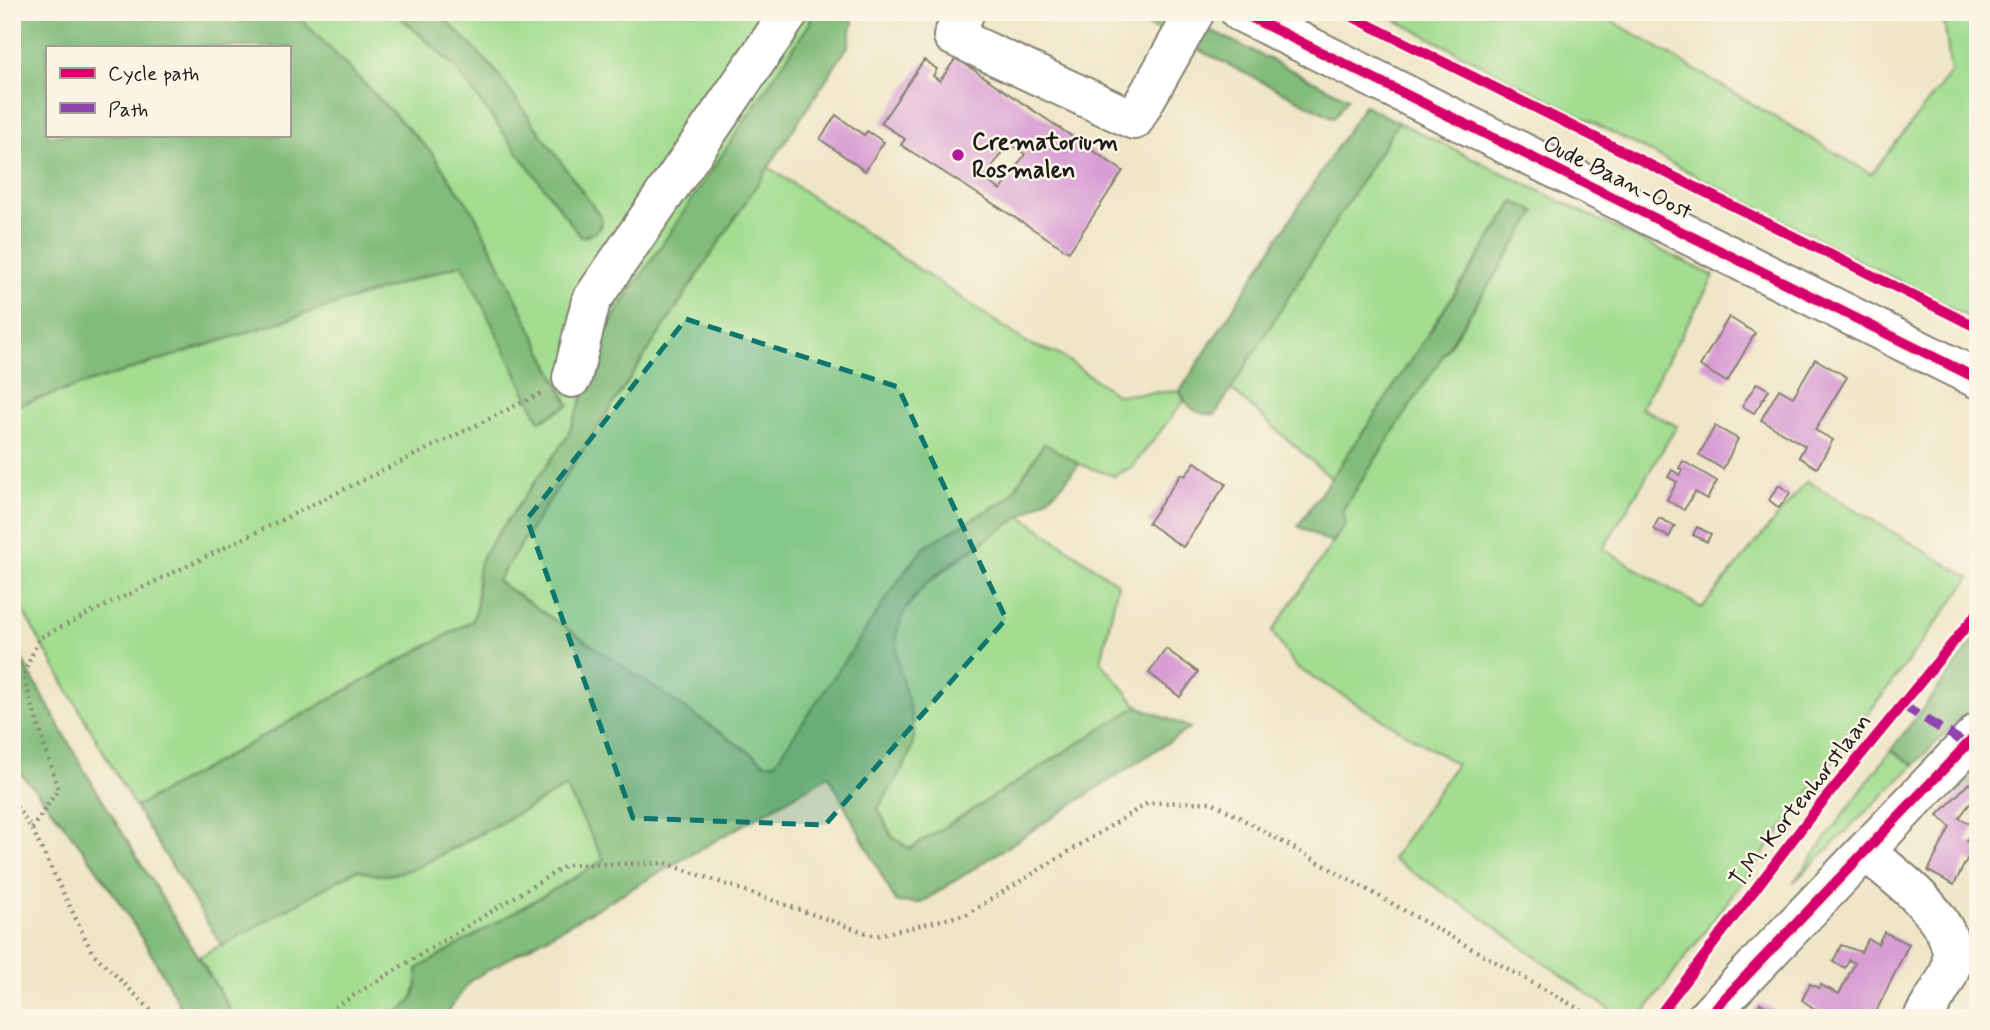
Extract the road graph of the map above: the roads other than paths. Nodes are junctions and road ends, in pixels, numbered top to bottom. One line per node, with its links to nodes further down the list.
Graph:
1 (790, 12): 5 (street)
2 (965, 12): 3 (street)
3 (1195, 12)
4 (1240, 12): 6 (street, Oude Baan-Oost)
5 (572, 379)
6 (1978, 379)
7 (1978, 733): 8 (street)
8 (1866, 852): 9 (street); 10 (street)
9 (1706, 1018)
10 (1923, 1018)

